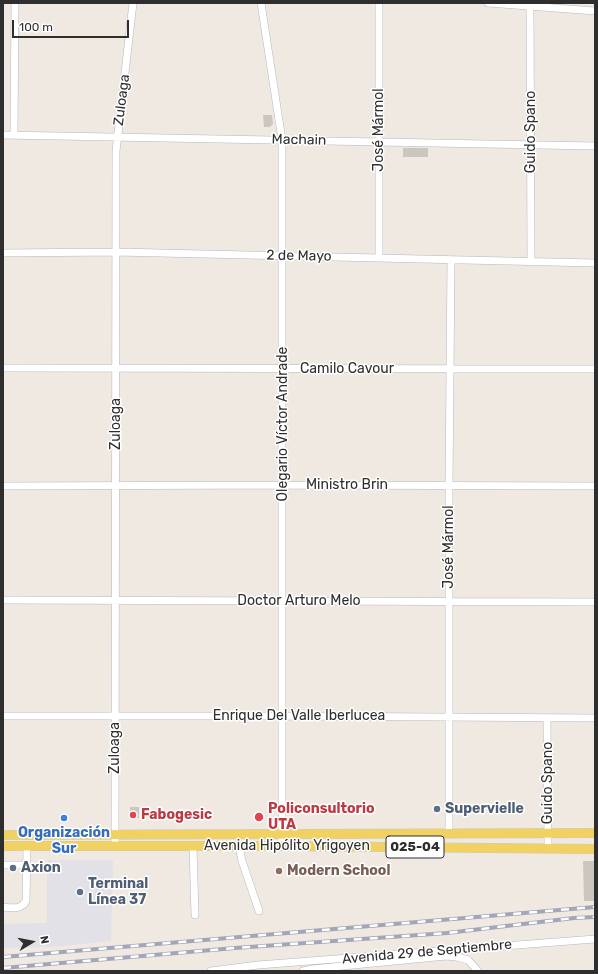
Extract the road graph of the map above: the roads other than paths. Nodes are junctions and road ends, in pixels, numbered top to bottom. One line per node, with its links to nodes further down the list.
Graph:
1 (15, 3): 9 (street)
2 (133, 3): 10 (street, Zuloaga)
3 (261, 3): 11 (street, Olegario Víctor Andrade)
4 (379, 3): 12 (street, José Mármol)
5 (488, 3): 6 (street)
6 (530, 4): 7 (street); 13 (street, Guido Spano)
7 (595, 12)
8 (3, 135): 9 (street, Machain)
9 (14, 135): 10 (street, Machain)
10 (117, 138): 11 (street, Machain); 15 (street, Zuloaga)
11 (282, 140): 12 (street, Machain); 17 (street, Olegario Víctor Andrade)
12 (378, 141): 13 (street, Machain); 18 (street, José Mármol)
13 (531, 144): 14 (street, Machain); 20 (street, Guido Spano)
14 (595, 146)
15 (117, 252): 16 (street, 2 de Mayo); 17 (street, 2 de Mayo); 23 (street, Zuloaga)
16 (3, 253)
17 (282, 256): 18 (street, 2 de Mayo); 24 (street, Olegario Víctor Andrade)
18 (378, 257): 19 (street, 2 de Mayo)
19 (451, 260): 20 (street, 2 de Mayo); 26 (street, José Mármol)
20 (531, 262): 21 (street, 2 de Mayo)
21 (595, 263)
22 (3, 368): 23 (street, Camilo Cavour)
23 (116, 368): 24 (street, Camilo Cavour); 27 (street, Zuloaga)
24 (283, 369): 26 (street, Camilo Cavour); 28 (street, Olegario Víctor Andrade)
25 (595, 369): 26 (street, Camilo Cavour)
26 (450, 370): 30 (street, José Mármol)
27 (115, 485): 28 (street, Ministro Brin); 29 (street, Ministro Brin); 33 (street, Zuloaga)
28 (282, 485): 30 (street, Ministro Brin); 34 (street, Olegario Víctor Andrade)
29 (3, 486)
30 (449, 486): 31 (street, Ministro Brin); 35 (street, José Mármol)
31 (595, 486)
32 (3, 600): 33 (street, Doctor Arturo Melo)
33 (116, 600): 34 (street, Doctor Arturo Melo); 38 (street, Zuloaga)
34 (283, 600): 35 (street, Doctor Arturo Melo); 39 (street, Olegario Víctor Andrade)
35 (450, 602): 36 (street, Doctor Arturo Melo); 40 (street, José Mármol)
36 (595, 602)
37 (3, 716): 38 (street, Enrique Del Valle Iberlucea)
38 (115, 716): 39 (street, Enrique Del Valle Iberlucea); 47 (street, Zuloaga)
39 (282, 716): 40 (street, Enrique Del Valle Iberlucea); 43 (street, Olegario Víctor Andrade)
40 (449, 717): 41 (street, Enrique Del Valle Iberlucea); 48 (street, José Mármol)
41 (548, 718): 42 (street, Enrique Del Valle Iberlucea); 44 (street, Guido Spano)
42 (595, 718)
43 (283, 833): 47 (main road, Avenida Hipólito Yrigoyen / 025-04); 48 (main road, Avenida Hipólito Yrigoyen / 025-04); 54 (street, Olegario Víctor Andrade)
44 (548, 833): 45 (main road, Avenida Hipólito Yrigoyen / 025-04); 48 (main road, Avenida Hipólito Yrigoyen / 025-04); 55 (street, Guido Spano)
45 (595, 833)
46 (3, 834): 47 (main road, Avenida Hipólito Yrigoyen / 025-04)
47 (115, 834): 51 (street, Zuloaga)
48 (449, 834)
49 (3, 846): 50 (main road, Avenida Hipólito Yrigoyen / 025-04)
50 (28, 846): 51 (main road, Avenida Hipólito Yrigoyen / 025-04); 58 (street)
51 (115, 846): 52 (main road, Avenida Hipólito Yrigoyen / 025-04)
52 (193, 846): 53 (main road, Avenida Hipólito Yrigoyen / 025-04); 61 (street)
53 (239, 846): 54 (main road, Avenida Hipólito Yrigoyen / 025-04); 60 (street)
54 (282, 846): 55 (main road, Avenida Hipólito Yrigoyen / 025-04)
55 (548, 848): 56 (main road, Avenida Hipólito Yrigoyen / 025-04)
56 (595, 848)
57 (3, 865): 58 (street)
58 (27, 865): 59 (street)
59 (3, 907)
60 (259, 911)
61 (195, 915)
62 (595, 939): 63 (street, Avenida 29 de Septiembre)
63 (478, 948): 64 (street); 65 (street, Avenida 29 de Septiembre)
64 (468, 960): 69 (street, Avenida 29 de Septiembre); 70 (street)
65 (258, 965): 66 (street, Avenida 29 de Septiembre); 68 (street)
66 (220, 970): 67 (street, Avenida 29 de Septiembre)
67 (211, 971)
68 (266, 971)
69 (303, 971)
70 (478, 971)

